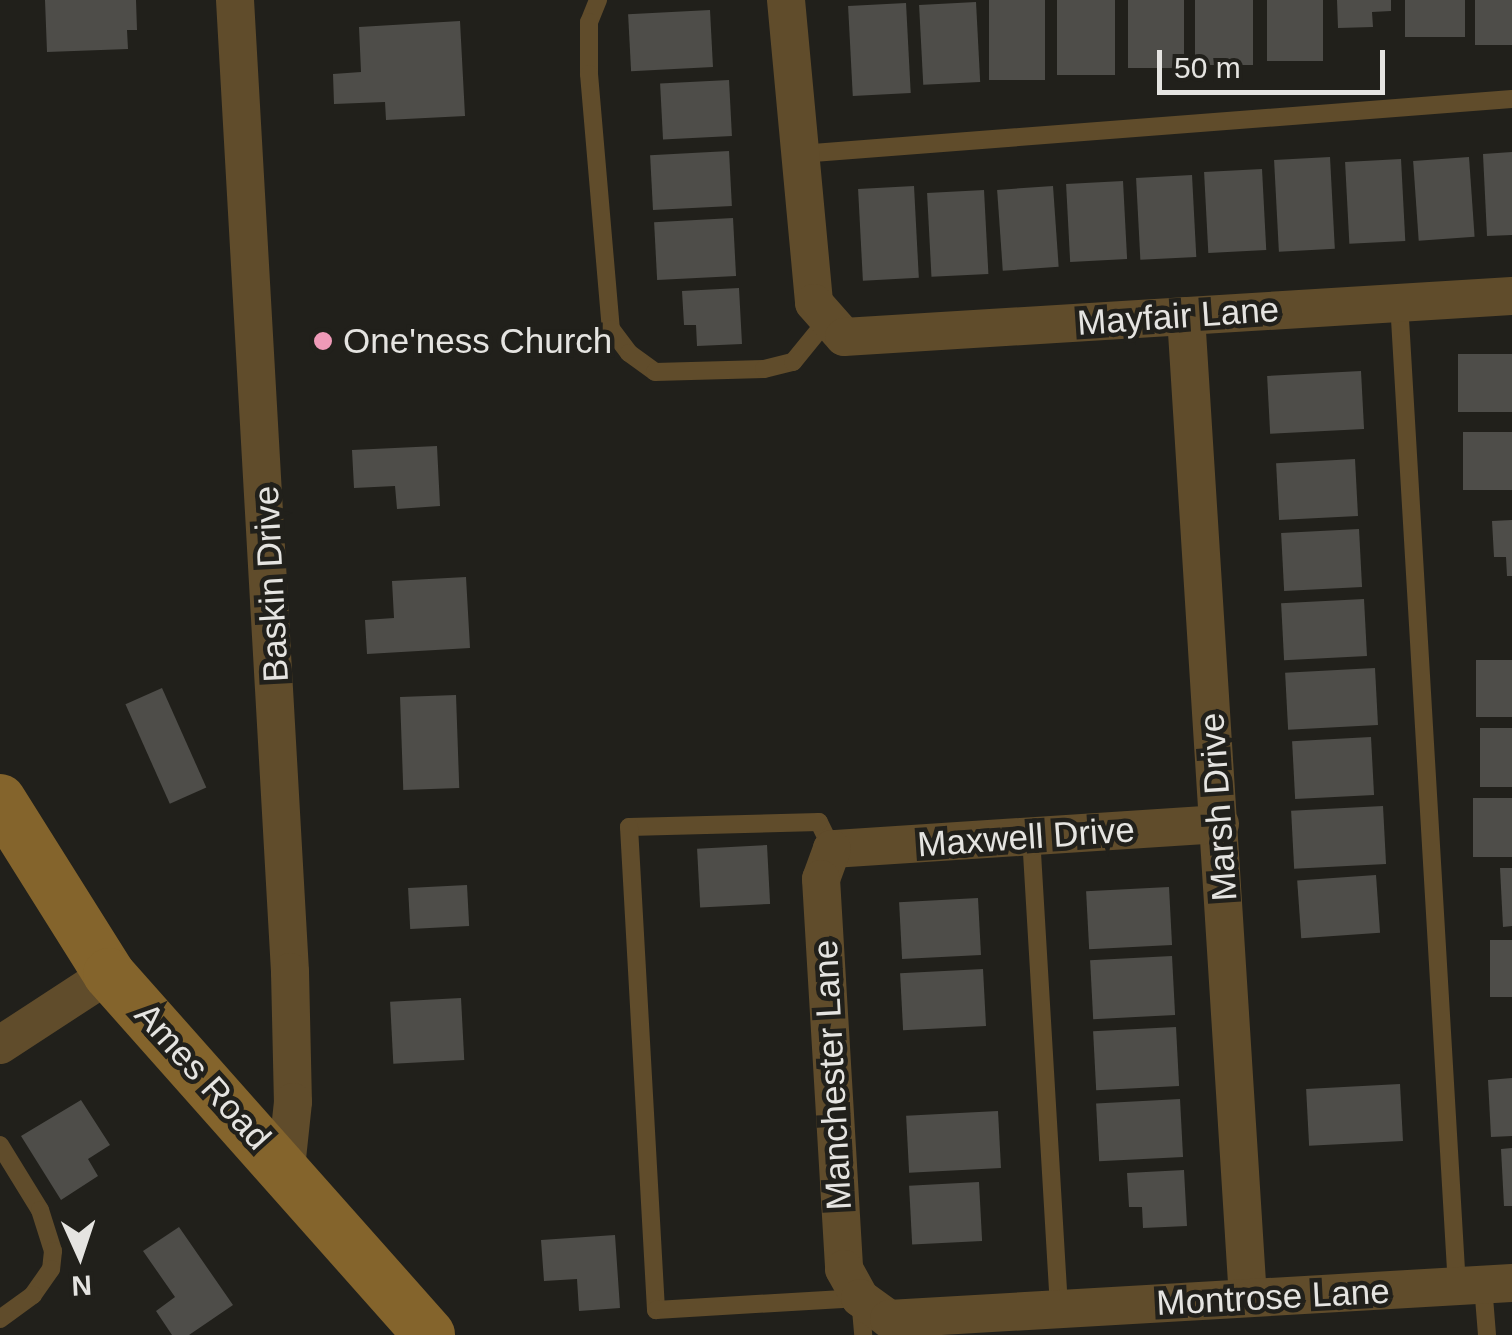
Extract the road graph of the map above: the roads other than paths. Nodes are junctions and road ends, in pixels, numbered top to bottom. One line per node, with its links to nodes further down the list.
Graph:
1 (235, 0): 17 (street, Baskin Drive)
2 (598, 0): 9 (lane)
3 (786, 0): 5 (street)
4 (1512, 99): 5 (lane)
5 (800, 154): 9 (street)
6 (1512, 296): 7 (street, Mayfair Lane)
7 (1399, 302): 8 (street, Mayfair Lane); 18 (lane)
8 (1186, 316): 9 (street, Mayfair Lane); 11 (street, Marsh Drive)
9 (836, 328)
10 (0, 800): 14 (street, Ames Road)
11 (1220, 824): 12 (street, Maxwell Drive); 19 (street, Marsh Drive)
12 (1031, 836): 13 (street, Maxwell Drive); 20 (lane)
13 (832, 849): 21 (street, Manchester Lane); 21 (lane)
14 (109, 974): 15 (street); 17 (street, Ames Road)
15 (0, 1045)
16 (0, 1146): 22 (lane)
17 (286, 1168): 23 (street, Ames Road)
18 (1484, 1285): 19 (street, Montrose Lane); 24 (lane)
19 (1248, 1298): 20 (street, Montrose Lane)
20 (1058, 1310): 21 (street, Montrose Lane)
21 (861, 1316)
22 (0, 1319)
23 (429, 1335)
24 (1487, 1335)

